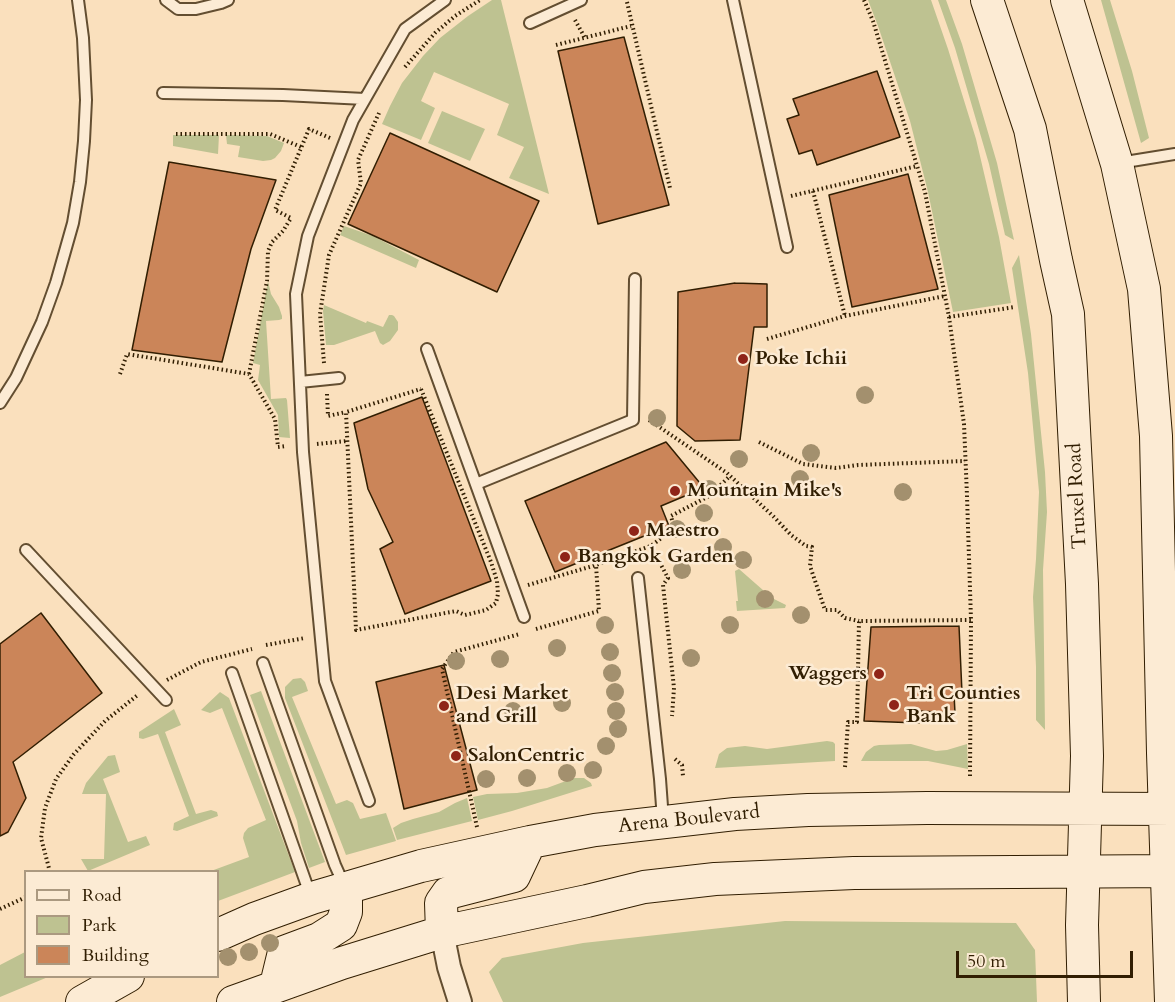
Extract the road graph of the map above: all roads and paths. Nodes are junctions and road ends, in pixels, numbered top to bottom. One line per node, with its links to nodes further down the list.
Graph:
1 (78, 0): 42 (lane)
2 (166, 0): 3 (lane)
3 (228, 0)
4 (445, 0): 17 (lane)
5 (480, 0): 15 (path)
6 (581, 0): 12 (lane)
7 (733, 0): 28 (lane)
8 (864, 0): 25 (path)
9 (987, 0): 75 (main road, Truxel Road)
10 (1066, 0): 24 (main road)
11 (627, 2): 13 (path)
12 (530, 23)
13 (632, 26): 14 (path); 26 (path)
14 (556, 45)
15 (401, 72)
16 (163, 93): 17 (lane)
17 (365, 99): 20 (lane)
18 (382, 105): 22 (path)
19 (177, 134): 21 (path)
20 (344, 143): 21 (path); 22 (path); 41 (lane)
21 (301, 147): 38 (path)
22 (362, 150): 40 (path)
23 (1175, 154): 24 (lane)
24 (1117, 164): 76 (main road)
25 (917, 166): 27 (path); 31 (path)
26 (670, 188)
27 (813, 191): 28 (path); 33 (path)
28 (777, 200): 29 (lane)
29 (787, 247)
30 (635, 279): 50 (lane)
31 (945, 296): 33 (path); 34 (path)
32 (1015, 307): 34 (path)
33 (845, 316): 35 (path)
34 (950, 317): 48 (path)
35 (767, 339)
36 (427, 349): 50 (lane)
37 (120, 374): 38 (path)
38 (249, 374): 47 (path)
39 (339, 378): 40 (lane)
40 (326, 380): 41 (lane); 43 (path)
41 (300, 382): 47 (lane)
42 (0, 403)
43 (346, 412): 45 (path); 56 (path)
44 (649, 419): 49 (path)
45 (347, 441): 47 (path); 56 (path)
46 (759, 442): 48 (path)
47 (302, 445): 74 (lane)
48 (966, 461): 58 (path)
49 (730, 476): 51 (path); 59 (path)
50 (476, 484): 55 (lane)
51 (651, 546): 53 (path); 69 (path)
52 (26, 550): 67 (lane)
53 (596, 565): 55 (path); 60 (path)
54 (638, 578): 77 (lane)
55 (514, 590): 56 (path); 57 (lane)
56 (498, 594)
57 (524, 617)
58 (971, 620): 59 (path); 73 (path)
59 (858, 621): 71 (path)
60 (535, 629)
61 (524, 633): 78 (path)
62 (313, 637): 63 (path)
63 (262, 646)
64 (255, 648): 67 (path)
65 (263, 663): 83 (lane)
66 (232, 673): 85 (lane)
67 (153, 687): 68 (lane); 80 (path)
68 (166, 700)
69 (672, 717)
70 (674, 749): 72 (path)
71 (845, 767)
72 (683, 776)
73 (970, 776)
74 (369, 801)
75 (1086, 807): 76 (main road, Arena Boulevard); 77 (main road, Arena Boulevard); 81 (main road, Truxel Road)
76 (1170, 809): 82 (main road)
77 (663, 822): 79 (main road, Arena Boulevard)
78 (477, 827)
79 (530, 842): 83 (main road, Arena Boulevard); 87 (main road)
80 (49, 870)
81 (1084, 870): 82 (main road); 87 (main road); 94 (main road, Truxel Road)
82 (1171, 871): 95 (main road)
83 (346, 888): 85 (main road, Arena Boulevard); 90 (main road)
84 (24, 898): 86 (path)
85 (312, 898): 88 (main road, Arena Boulevard)
86 (0, 909)
87 (442, 932): 90 (main road); 93 (street)
88 (219, 935)
89 (124, 978): 91 (main road)
90 (276, 986): 92 (main road)
91 (82, 1002)
92 (233, 1002)
93 (460, 1002)
94 (1084, 1002)
95 (1171, 1002)

